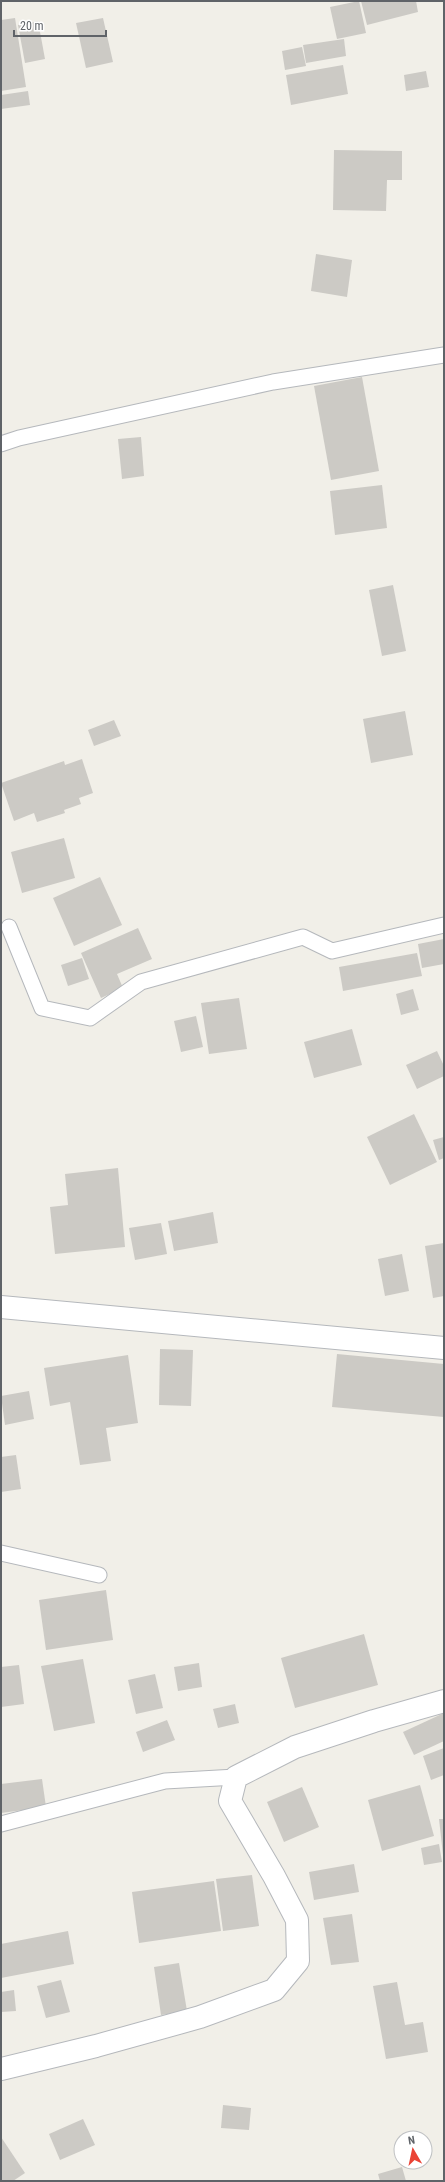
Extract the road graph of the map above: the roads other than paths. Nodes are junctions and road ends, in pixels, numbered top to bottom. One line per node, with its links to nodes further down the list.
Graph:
1 (444, 355): 2 (lane)
2 (1, 444)
3 (444, 925): 4 (lane)
4 (9, 927)
5 (1, 1307): 6 (street)
6 (444, 1348)
7 (1, 1553): 8 (lane)
8 (99, 1575)
9 (444, 1701): 10 (street)
10 (236, 1777): 11 (lane); 12 (street)
11 (1, 1824)
12 (1, 2069)

